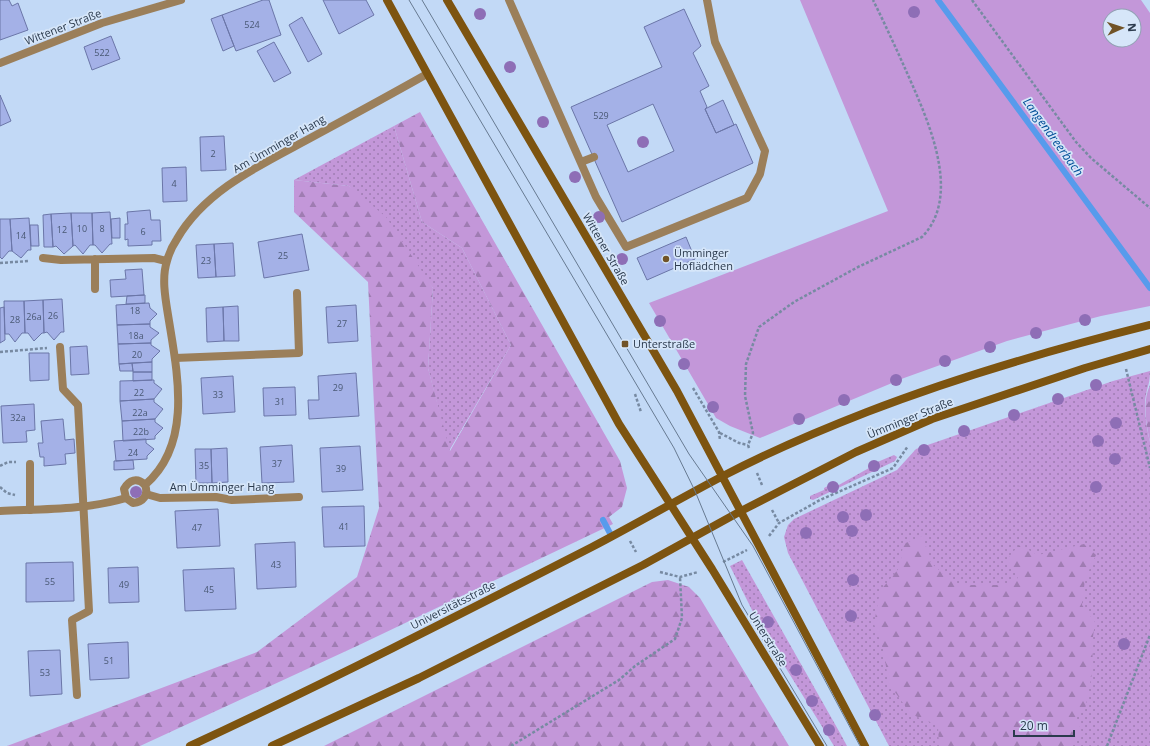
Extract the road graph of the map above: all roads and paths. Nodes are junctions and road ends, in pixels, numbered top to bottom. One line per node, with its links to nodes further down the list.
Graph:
1 (182, 0): 8 (street, Wittener Straße)
2 (387, 0): 9 (main road)
3 (447, 0): 31 (main road, Wittener Straße)
4 (509, 0): 11 (street)
5 (707, 0): 11 (street)
6 (873, 0): 25 (path)
7 (972, 0): 12 (path)
8 (0, 63)
9 (427, 74): 15 (street, Am Ümminger Hang); 35 (main road)
10 (594, 157): 11 (street)
11 (581, 162)
12 (1150, 208)
13 (43, 258): 14 (street); 16 (path)
14 (95, 259): 15 (street); 17 (street)
15 (166, 261): 24 (street, Am Ümminger Hang)
16 (0, 264)
17 (95, 289)
18 (297, 293): 24 (street)
19 (1150, 325): 31 (main road, Ümminger Straße)
20 (60, 347): 22 (path); 36 (street)
21 (1150, 349): 23 (main road, Ümminger Straße)
22 (0, 352)
23 (1123, 356): 30 (path); 39 (main road, Ümminger Straße)
24 (175, 358): 32 (street, Am Ümminger Hang)
25 (691, 384)
26 (635, 394): 27 (path)
27 (641, 412)
28 (902, 453): 41 (path)
29 (30, 464): 37 (street)
30 (1150, 468)
31 (723, 476): 35 (main road, Universitätsstraße); 39 (main road, Wittener Straße)
32 (145, 490): 33 (street, Am Ümminger Hang); 34 (street, Am Ümminger Hang); 34 (street, Am Ümminger Hang)
33 (299, 497)
34 (126, 498): 36 (street, Am Ümminger Hang)
35 (670, 505): 42 (main road, Universitätsstraße); 43 (main road, Unterstraße)
36 (82, 507): 37 (street, Am Ümminger Hang); 50 (street)
37 (30, 510): 38 (street, Am Ümminger Hang)
38 (0, 511)
39 (741, 511): 43 (main road, Ümminger Straße); 45 (main road)
40 (773, 512): 41 (path)
41 (779, 523): 44 (path)
42 (625, 530): 46 (path); 51 (main road, Universitätsstraße)
43 (692, 538): 46 (main road); 47 (main road, Unterstraße)
44 (768, 539)
45 (758, 544): 47 (path); 55 (main road)
46 (643, 565): 52 (main road)
47 (712, 569): 54 (main road, Unterstraße)
48 (680, 577): 53 (path)
49 (1150, 635): 56 (path)
50 (77, 696)
51 (190, 746)
52 (272, 746)
53 (512, 746)
54 (820, 746)
55 (865, 746)
56 (1107, 746)

